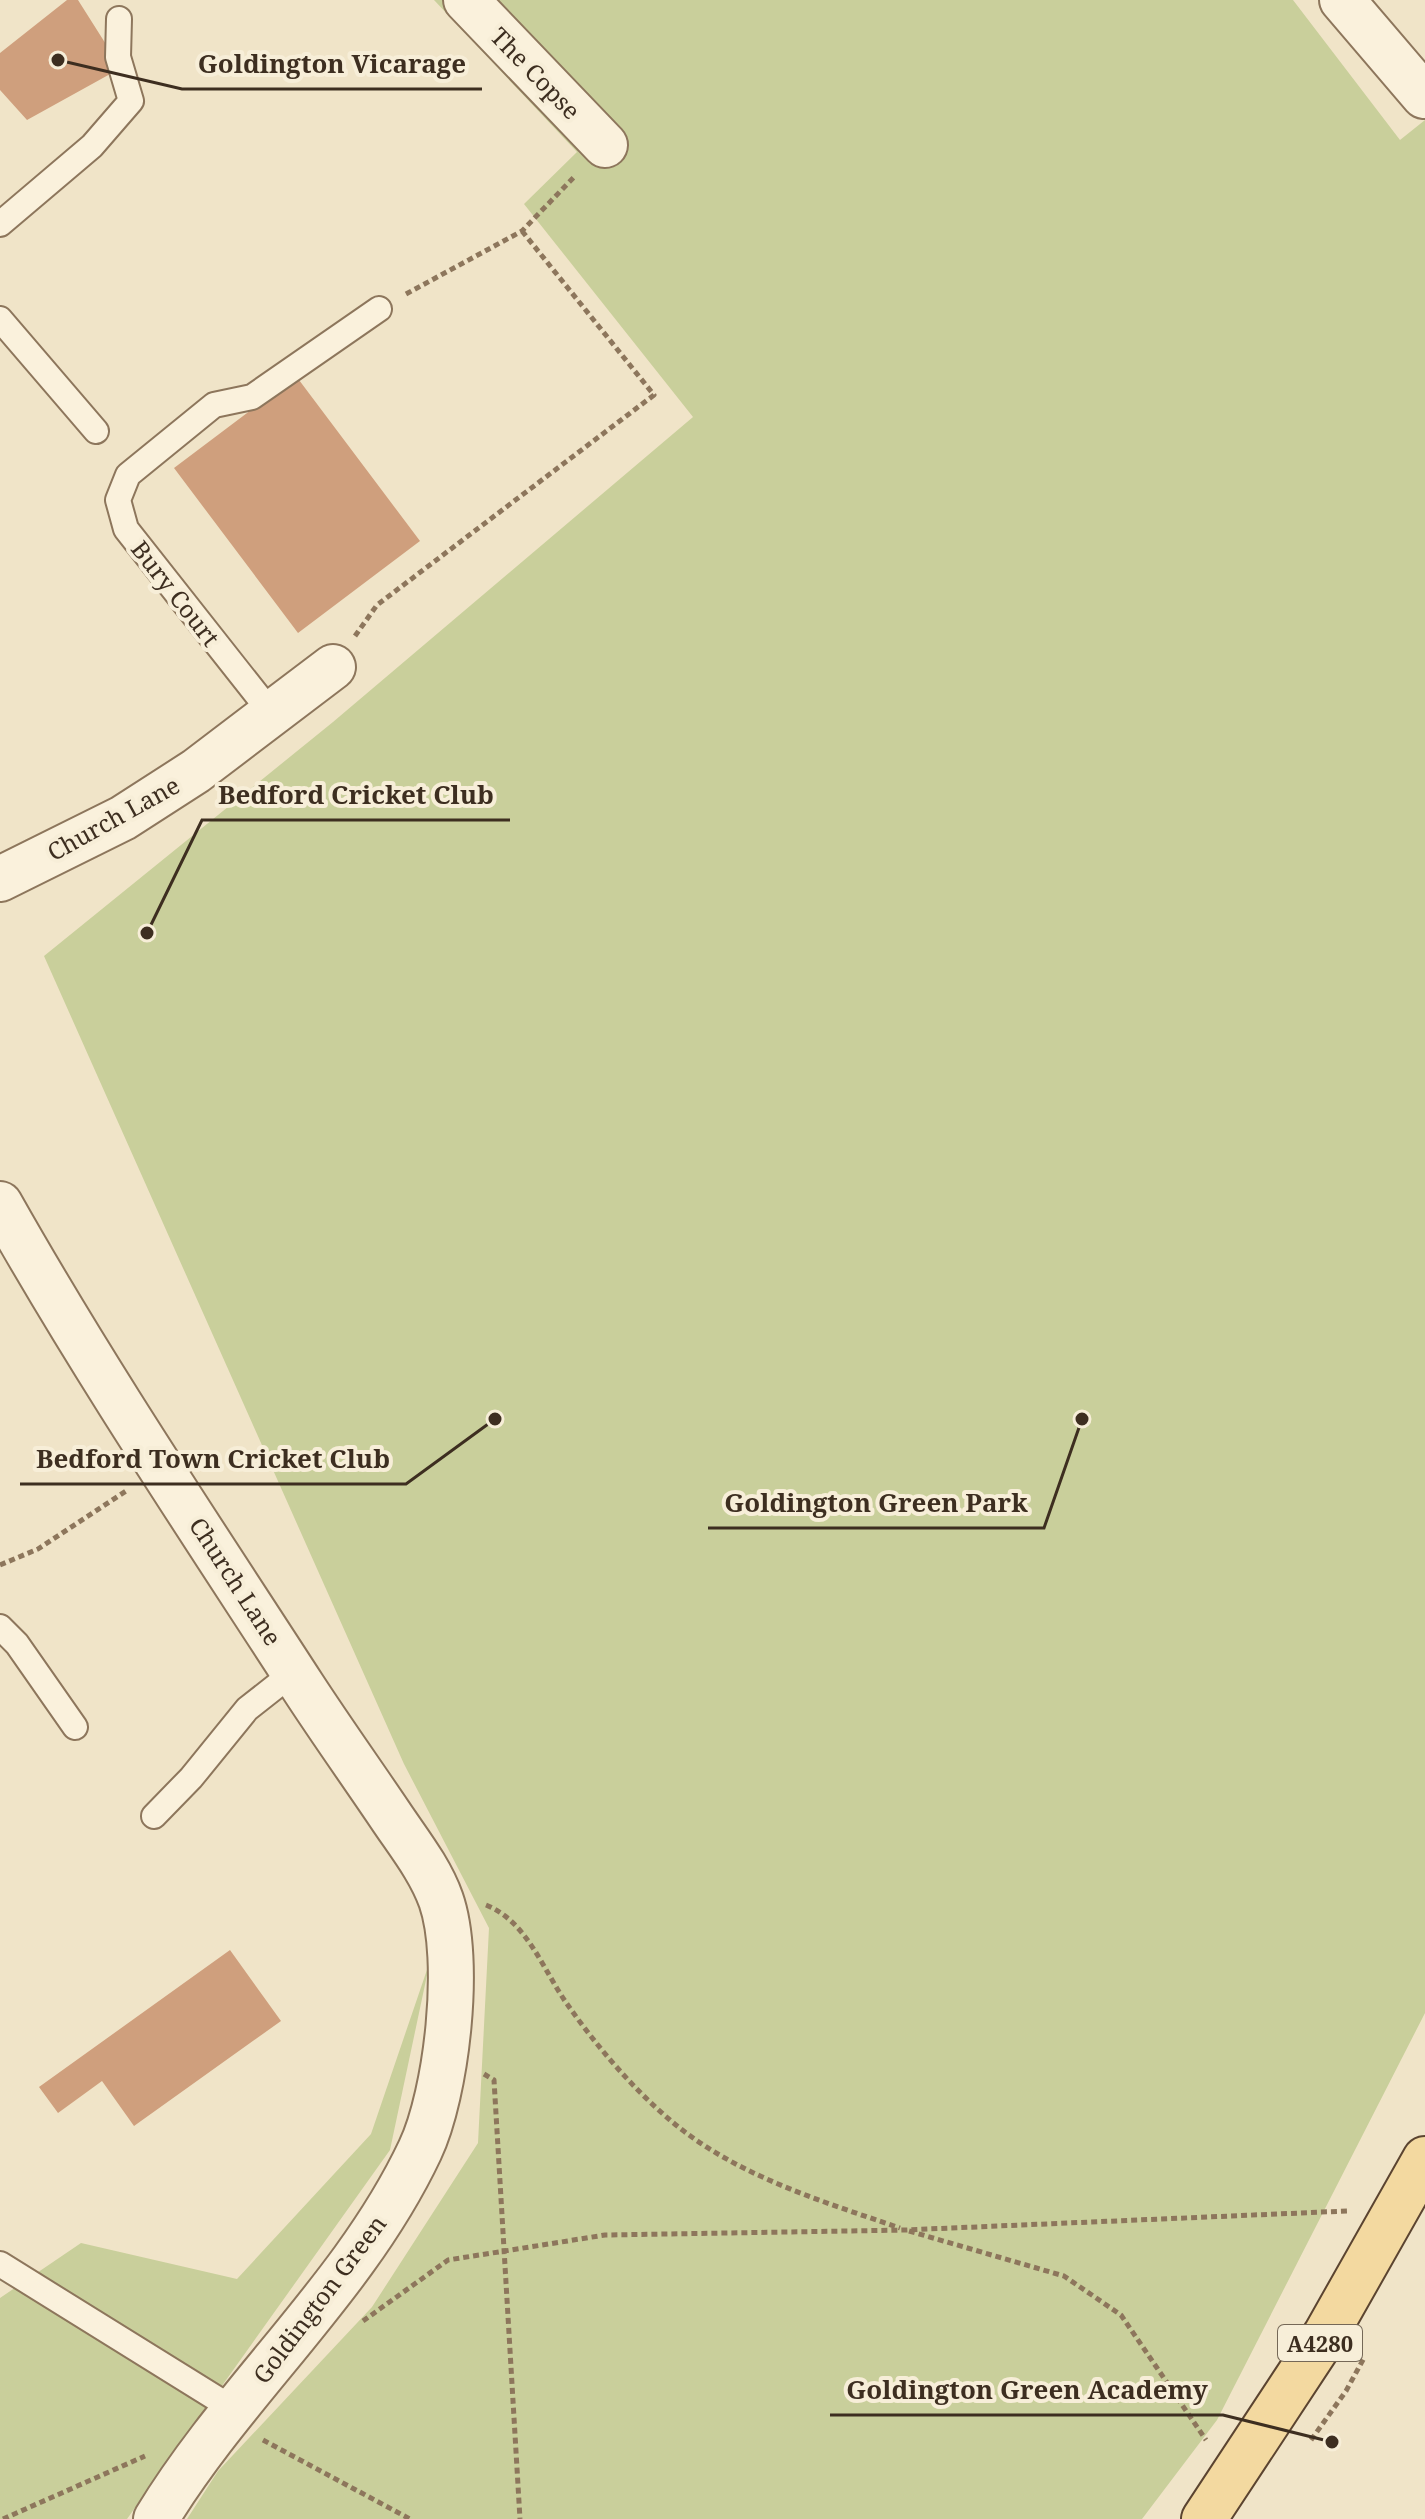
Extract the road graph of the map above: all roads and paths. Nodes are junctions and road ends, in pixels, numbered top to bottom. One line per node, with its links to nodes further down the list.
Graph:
1 (466, 0): 5 (street, The Copse)
2 (1342, 0): 4 (street)
3 (119, 19): 6 (lane)
4 (1424, 96)
5 (605, 145): 7 (path)
6 (0, 224)
7 (522, 231): 8 (path); 11 (path)
8 (379, 309): 12 (lane, Bury Court)
9 (0, 319): 10 (lane)
10 (96, 431)
11 (333, 667): 12 (street, Church Lane)
12 (272, 714): 13 (street, Church Lane)
13 (1, 874)
14 (0, 1204): 15 (street, Church Lane)
15 (162, 1468): 16 (path); 18 (street, Church Lane)
16 (0, 1565)
17 (0, 1627): 19 (lane)
18 (294, 1672): 20 (lane); 21 (street, Church Lane)
19 (75, 1727)
20 (154, 1816)
21 (442, 1903): 22 (street, Church Lane); 26 (path)
22 (450, 1965): 23 (street, Goldington Green)
23 (449, 2050): 27 (path); 30 (street, Goldington Green)
24 (1423, 2168): 25 (main road, A4280)
25 (1398, 2208): 26 (path); 32 (main road, A4280)
26 (905, 2230): 27 (path); 32 (path)
27 (504, 2251): 29 (path); 36 (path)
28 (0, 2264): 30 (lane)
29 (361, 2323)
30 (230, 2416): 34 (street, Goldington Green); 35 (path)
31 (155, 2452): 33 (path)
32 (1231, 2482): 37 (main road, A4280)
33 (3, 2519)
34 (156, 2519)
35 (410, 2519)
36 (520, 2519)
37 (1204, 2519)

